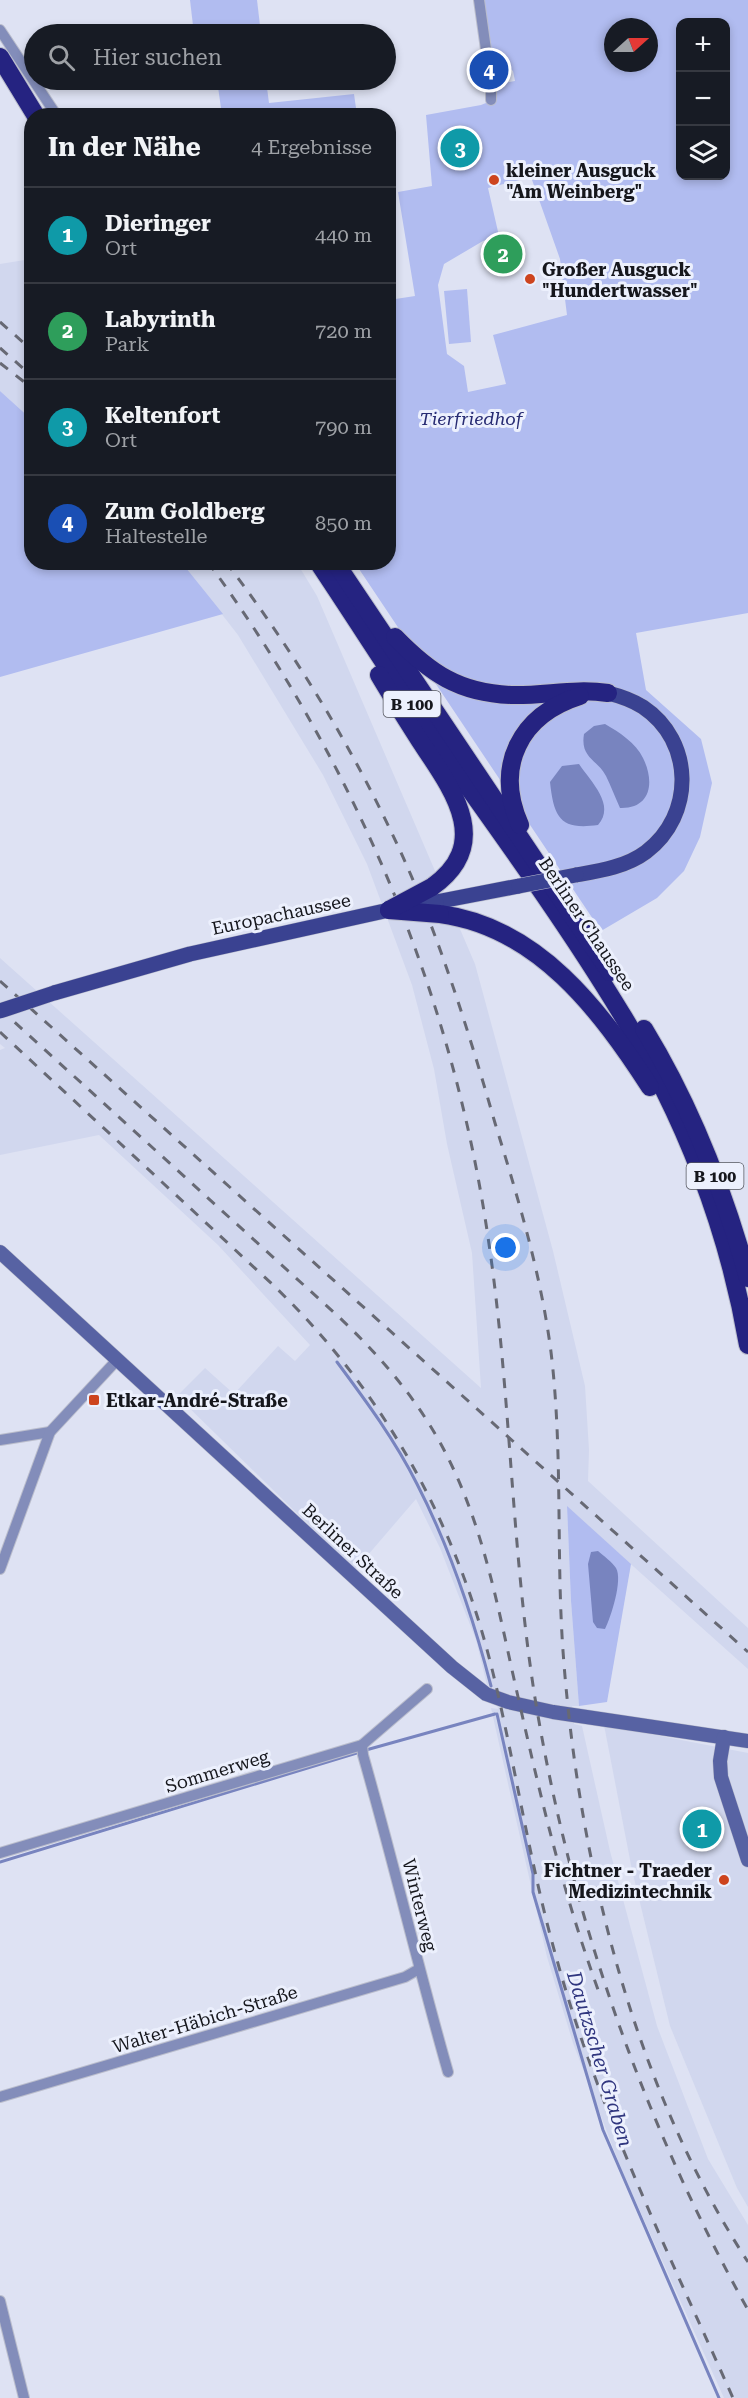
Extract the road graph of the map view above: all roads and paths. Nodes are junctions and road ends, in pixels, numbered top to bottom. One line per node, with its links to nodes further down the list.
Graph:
1 (479, 0): 7 (street)
2 (0, 30): 4 (street)
3 (0, 57): 8 (highway)
4 (24, 66)
5 (0, 73): 10 (highway)
6 (40, 90): 9 (street)
7 (491, 100)
8 (31, 108)
9 (52, 108)
10 (24, 110)
11 (323, 570): 13 (highway, Berliner Chaussee / B 100)
12 (340, 570): 14 (highway, Berliner Chaussee / B 100)
13 (330, 580): 17 (highway); 20 (highway, Berliner Chaussee / B 100)
14 (353, 590): 15 (highway); 16 (highway, Berliner Chaussee / B 100)
15 (608, 693): 16 (highway); 17 (main road, bridge)
16 (539, 864): 22 (highway, Berliner Chaussee / B 100)
17 (436, 901): 18 (highway, bridge); 18 (highway, bridge); 20 (highway)
18 (389, 910): 19 (main road, Europachaussee, bridge)
19 (0, 1011)
20 (689, 1146): 23 (highway, Berliner Chaussee / B 100)
21 (0, 1252): 24 (street, Berliner Straße)
22 (748, 1278)
23 (748, 1345)
24 (117, 1360): 25 (street); 29 (street, Berliner Straße)
25 (50, 1432): 26 (street); 27 (street)
26 (0, 1440)
27 (0, 1569)
28 (427, 1689): 31 (street, Sommerweg)
29 (724, 1737): 30 (street, Berliner Straße); 33 (street)
30 (748, 1741)
31 (362, 1750): 32 (street, Sommerweg); 34 (street, Winterweg)
32 (0, 1853)
33 (748, 1860)
34 (419, 1969): 35 (street, Winterweg); 36 (street, Walter-Häbich-Straße)
35 (448, 2072)
36 (0, 2097)
37 (0, 2301): 38 (street)
38 (24, 2398)

